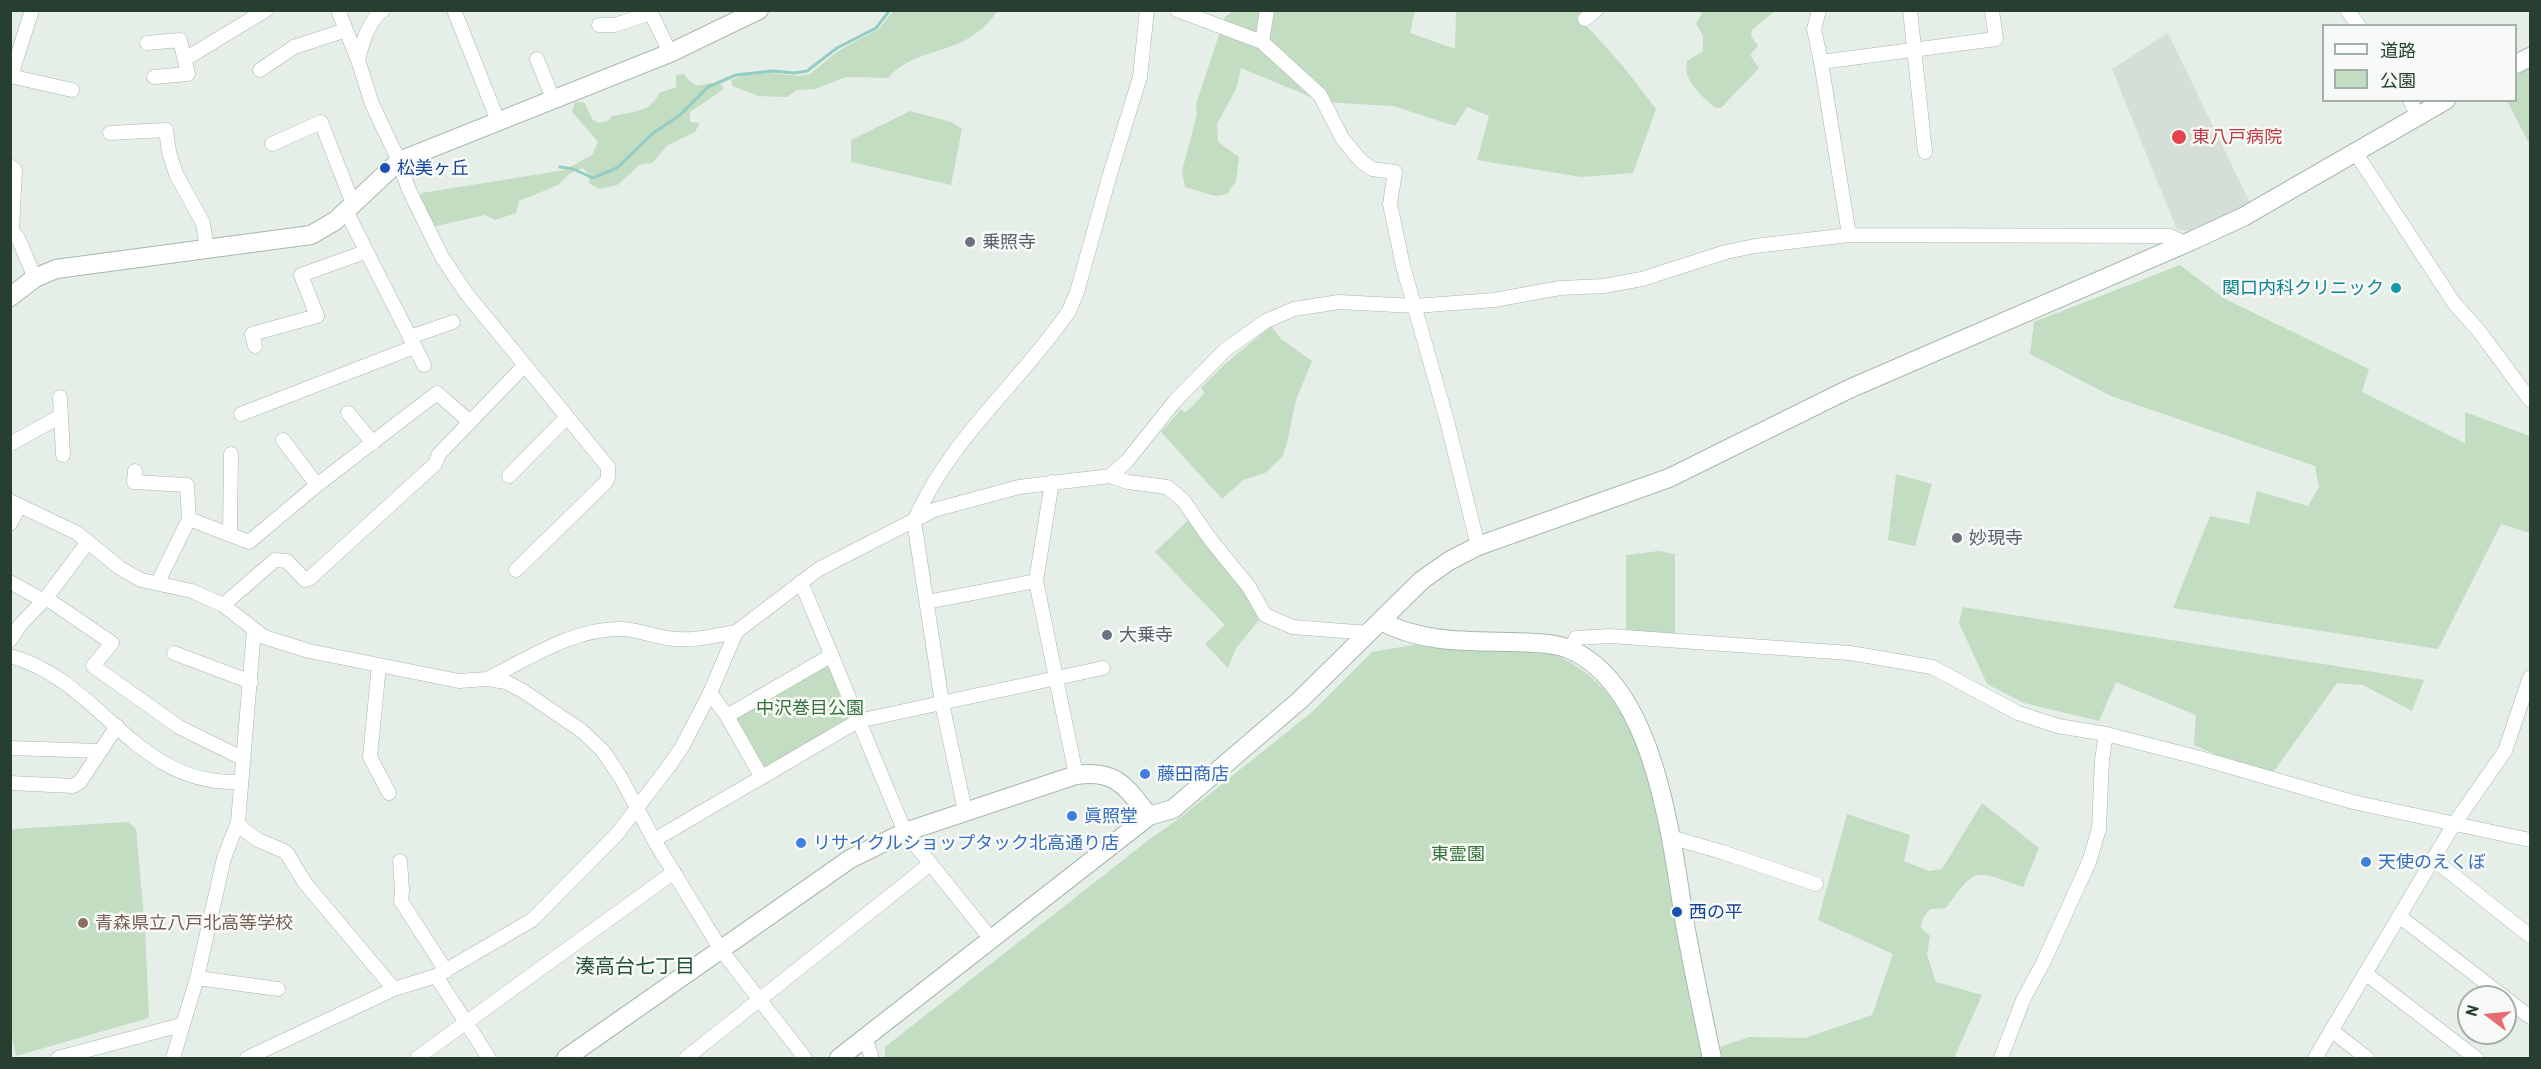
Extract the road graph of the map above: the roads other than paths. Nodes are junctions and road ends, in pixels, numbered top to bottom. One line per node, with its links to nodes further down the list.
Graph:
1 (32, 10): 27 (street)
2 (266, 10): 22 (street)
3 (382, 10): 24 (street)
4 (454, 10): 33 (street)
5 (759, 10): 21 (street)
6 (1147, 10): 73 (street)
7 (1178, 10): 18 (street)
8 (1267, 10): 18 (street)
9 (1819, 10): 25 (street)
10 (1910, 10): 20 (street)
11 (1992, 10): 20 (street)
12 (2348, 10): 16 (street)
13 (340, 12): 17 (street)
14 (633, 14): 15 (street); 21 (street)
15 (599, 24)
16 (2358, 24)
17 (346, 30): 24 (street); 26 (street)
18 (1262, 42): 48 (street)
19 (147, 43): 22 (street)
20 (1914, 50): 25 (street); 36 (street)
21 (670, 53): 30 (street)
22 (185, 59): 28 (street)
23 (537, 59): 30 (street)
24 (358, 60): 38 (street)
25 (1821, 62): 42 (street)
26 (260, 70)
27 (11, 76): 29 (street)
28 (154, 77)
29 (72, 90)
30 (553, 99): 33 (street)
31 (2438, 102): 32 (street)
32 (2413, 108): 37 (street)
33 (498, 121): 38 (street)
34 (110, 133): 44 (street)
35 (272, 144): 40 (street)
36 (1925, 152)
37 (2355, 152): 43 (street); 55 (street)
38 (399, 161): 40 (street); 53 (street)
39 (10, 166): 41 (street)
40 (350, 207): 44 (street); 45 (street)
41 (11, 230): 46 (street)
42 (1849, 235): 43 (street); 48 (street)
43 (2186, 244): 77 (street)
44 (207, 249): 46 (street)
45 (365, 252): 50 (street); 51 (street)
46 (35, 278): 47 (street)
47 (10, 297)
48 (1415, 306): 68 (street); 77 (street)
49 (453, 322): 50 (street)
50 (412, 342): 52 (street); 57 (street)
51 (255, 346)
52 (424, 365)
53 (524, 366): 59 (street); 60 (street)
54 (60, 397): 58 (street)
55 (2530, 400)
56 (348, 413): 62 (street)
57 (241, 414)
58 (61, 416): 63 (street); 65 (street)
59 (566, 418): 67 (street); 78 (street)
60 (470, 422): 62 (street); 85 (street)
61 (283, 440): 70 (street)
62 (374, 443): 70 (street)
63 (10, 444)
64 (231, 454): 75 (street)
65 (63, 455)
66 (135, 471): 72 (street)
67 (509, 476)
68 (1110, 476): 69 (street); 86 (street)
69 (1052, 482): 73 (street); 79 (street)
70 (317, 485): 75 (street)
71 (15, 504): 74 (street); 76 (street)
72 (189, 519): 75 (street); 81 (street)
73 (914, 521): 82 (street); 84 (street)
74 (10, 524)
75 (230, 534)
76 (88, 542): 81 (street); 83 (street)
77 (1478, 546): 86 (street)
78 (516, 570)
79 (1036, 580): 84 (street); 98 (street)
80 (10, 582): 83 (street)
81 (158, 582): 85 (street)
82 (801, 582): 88 (street); 92 (street)
83 (45, 599): 89 (street); 109 (street)
84 (927, 602): 102 (street)
85 (224, 605): 87 (street)
86 (1375, 627): 90 (street); 117 (street)
87 (254, 630): 94 (street); 99 (street)
88 (736, 632): 97 (street); 100 (street)
89 (10, 640)
90 (1571, 650): 106 (street); 121 (street)
91 (174, 653): 99 (street)
92 (832, 655): 103 (street); 104 (street)
93 (10, 656): 105 (street)
94 (379, 665): 97 (street); 114 (street)
95 (1103, 668): 98 (street)
96 (2530, 677): 101 (street)
97 (487, 679): 115 (street)
98 (1055, 679): 102 (street); 110 (street)
99 (251, 682): 109 (street)
100 (710, 693): 103 (street); 115 (street)
101 (2527, 697): 119 (street)
102 (942, 703): 104 (street); 116 (street)
103 (727, 716): 111 (street)
104 (858, 721): 111 (street); 120 (street)
105 (117, 726): 108 (street); 112 (street)
106 (2106, 734): 119 (street); 158 (street)
107 (10, 748): 108 (street)
108 (100, 752): 113 (street)
109 (244, 759): 112 (street)
110 (1076, 775): 116 (street); 117 (street)
111 (761, 776): 123 (street)
112 (240, 782): 118 (street)
113 (10, 783)
114 (389, 793)
115 (637, 810): 123 (street); 134 (street)
116 (965, 812): 120 (street)
117 (1149, 816): 132 (street)
118 (238, 822): 136 (street); 139 (street)
119 (2454, 824): 122 (street); 125 (street)
120 (905, 832): 127 (street); 133 (street)
121 (1670, 837): 129 (street); 157 (street)
122 (2524, 838): 124 (street)
123 (654, 840): 128 (street)
124 (2530, 847)
125 (2433, 858): 130 (street); 131 (street)
126 (400, 861): 134 (street)
127 (929, 865): 132 (street); 140 (street)
128 (674, 872): 133 (street); 143 (street)
129 (1816, 884)
130 (2399, 916): 135 (street); 137 (street)
131 (2530, 936)
132 (991, 939): 146 (street)
133 (721, 950): 140 (street); 152 (street)
134 (441, 973): 139 (street); 143 (street)
135 (2365, 973): 145 (street); 161 (street)
136 (197, 978): 138 (street); 144 (street)
137 (2488, 985)
138 (278, 989)
139 (394, 989): 147 (street)
140 (760, 1001): 153 (street); 154 (street)
141 (2517, 1007): 142 (street)
142 (2530, 1017)
143 (466, 1022): 150 (street); 151 (street)
144 (181, 1025): 148 (street); 149 (street)
145 (2331, 1030): 159 (street); 160 (street)
146 (865, 1038): 155 (street); 156 (street)
147 (253, 1057)
148 (58, 1059)
149 (173, 1059)
150 (417, 1059)
151 (489, 1059)
152 (566, 1059)
153 (686, 1059)
154 (805, 1059)
155 (839, 1059)
156 (872, 1059)
157 (1712, 1059)
158 (2001, 1059)
159 (2315, 1059)
160 (2367, 1059)
161 (2476, 1059)

